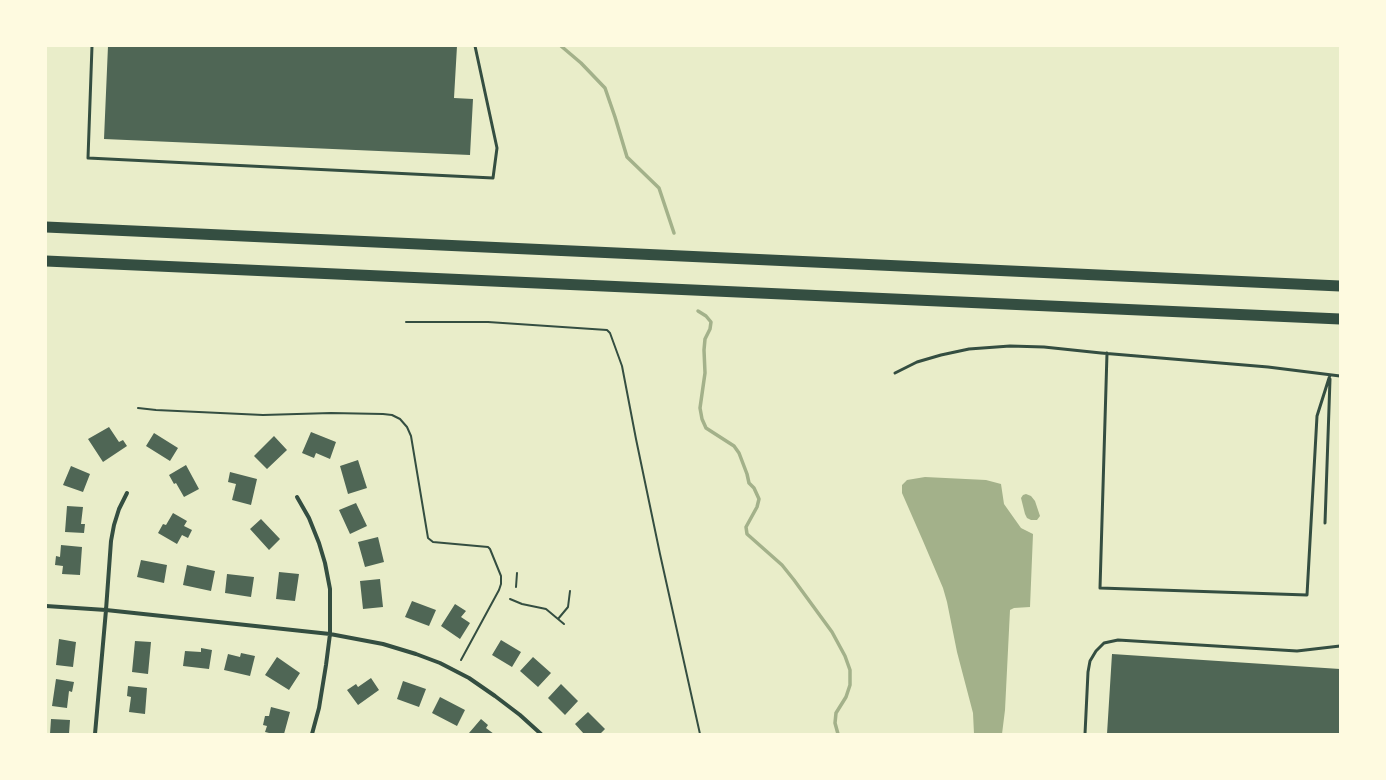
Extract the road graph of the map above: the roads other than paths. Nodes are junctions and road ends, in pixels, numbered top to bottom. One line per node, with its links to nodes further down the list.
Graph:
1 (92, 46): 2 (lane)
2 (475, 46)
3 (46, 227): 5 (highway)
4 (46, 261): 6 (highway)
5 (1340, 286)
6 (1340, 319)
7 (1107, 354): 8 (lane); 9 (lane); 9 (lane)
8 (895, 373)
9 (1330, 375): 10 (lane); 13 (lane)
10 (1340, 376)
11 (127, 493): 15 (street)
12 (297, 497): 16 (street)
13 (1325, 523)
14 (46, 606): 15 (street)
15 (106, 610): 16 (street); 18 (street)
16 (330, 634): 19 (street); 20 (street)
17 (1340, 646): 21 (lane)
18 (95, 734)
19 (312, 734)
20 (541, 734)
21 (1085, 734)

